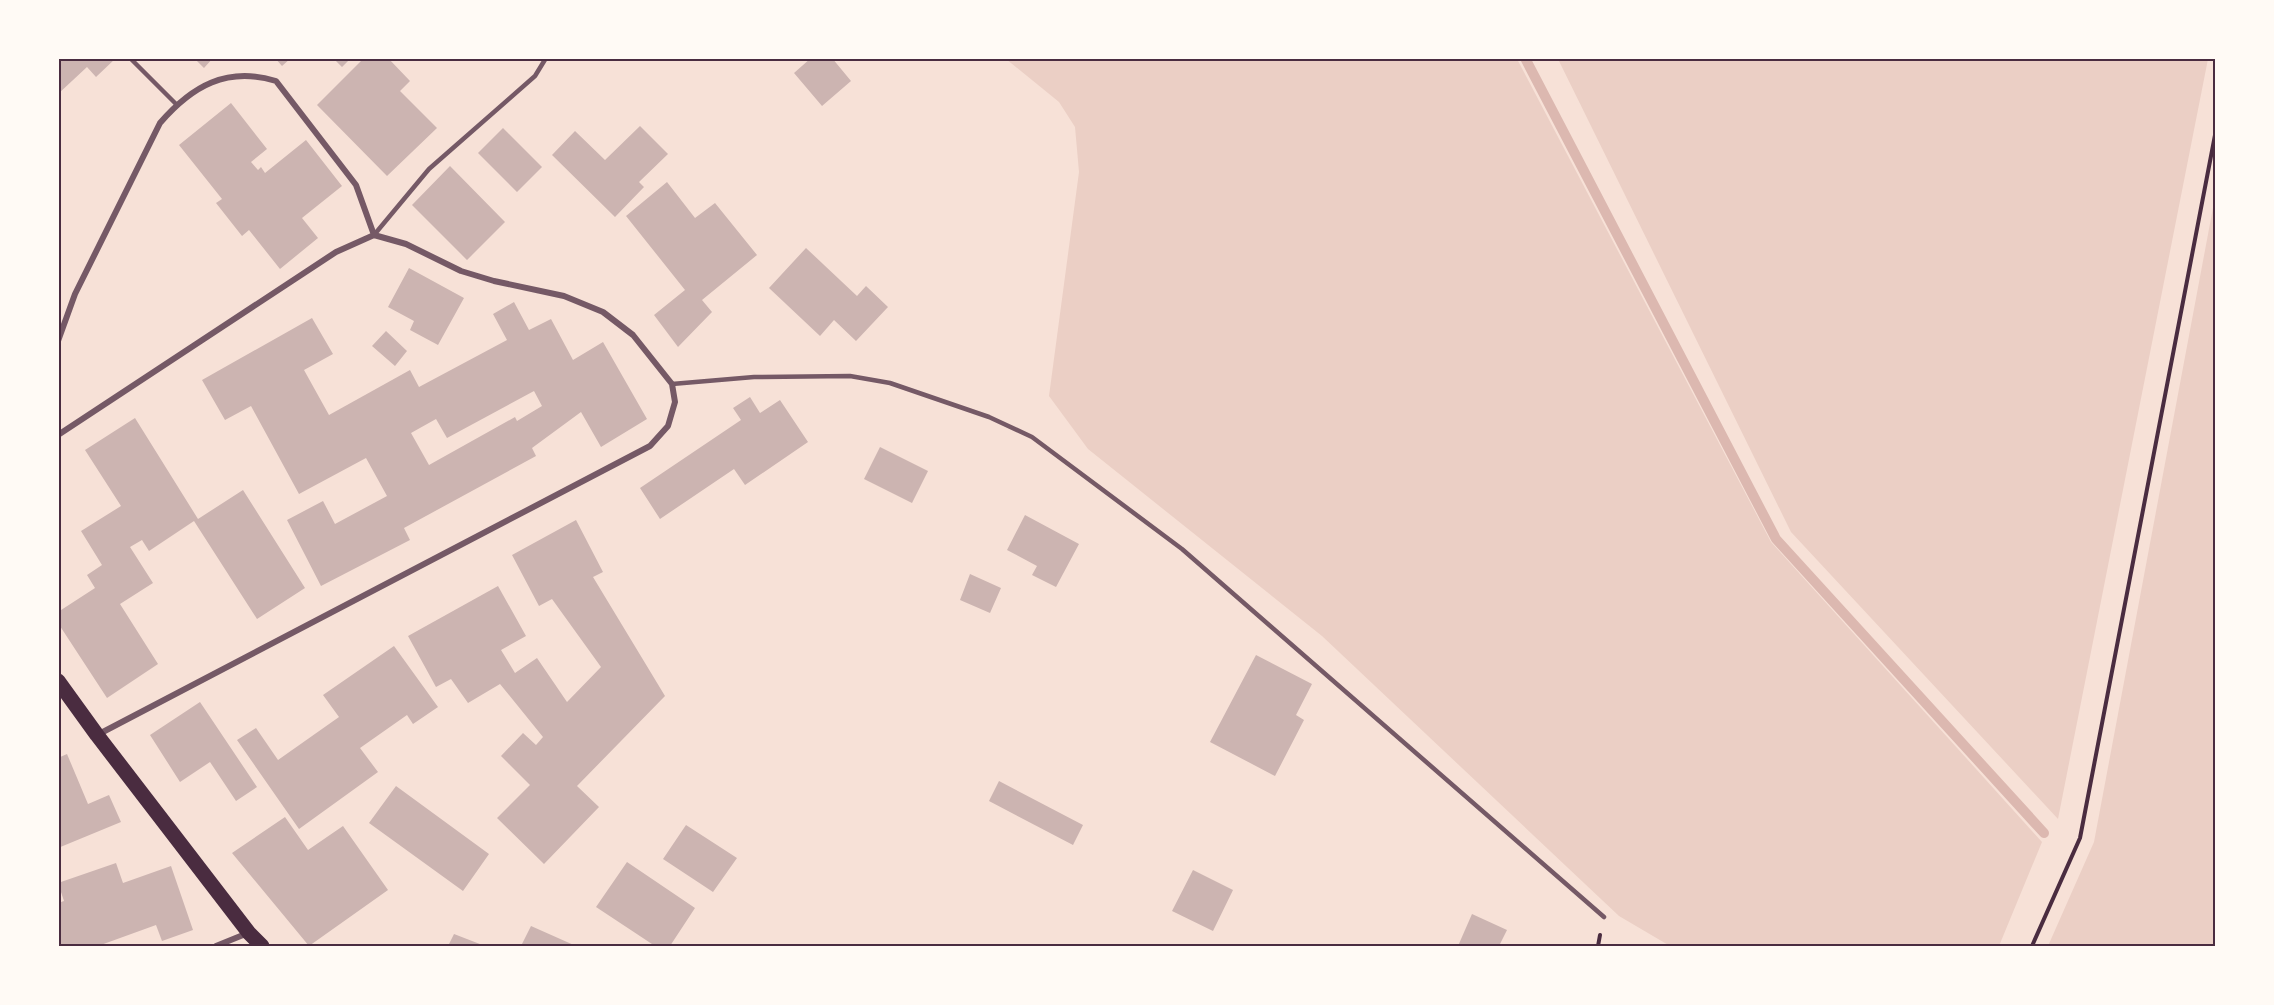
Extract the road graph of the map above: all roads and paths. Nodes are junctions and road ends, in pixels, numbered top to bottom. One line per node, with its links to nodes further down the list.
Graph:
1 (130, 58): 3 (lane)
2 (546, 58): 5 (lane)
3 (176, 104): 5 (street); 6 (street)
4 (2216, 130): 15 (path)
5 (374, 235): 7 (street); 8 (street)
6 (58, 340)
7 (672, 384): 10 (street); 11 (lane)
8 (58, 435)
9 (58, 681): 10 (main road)
10 (97, 735): 12 (main road)
11 (1604, 917)
12 (249, 933): 13 (street); 14 (main road)
13 (216, 946)
14 (262, 946)
15 (2032, 946)

